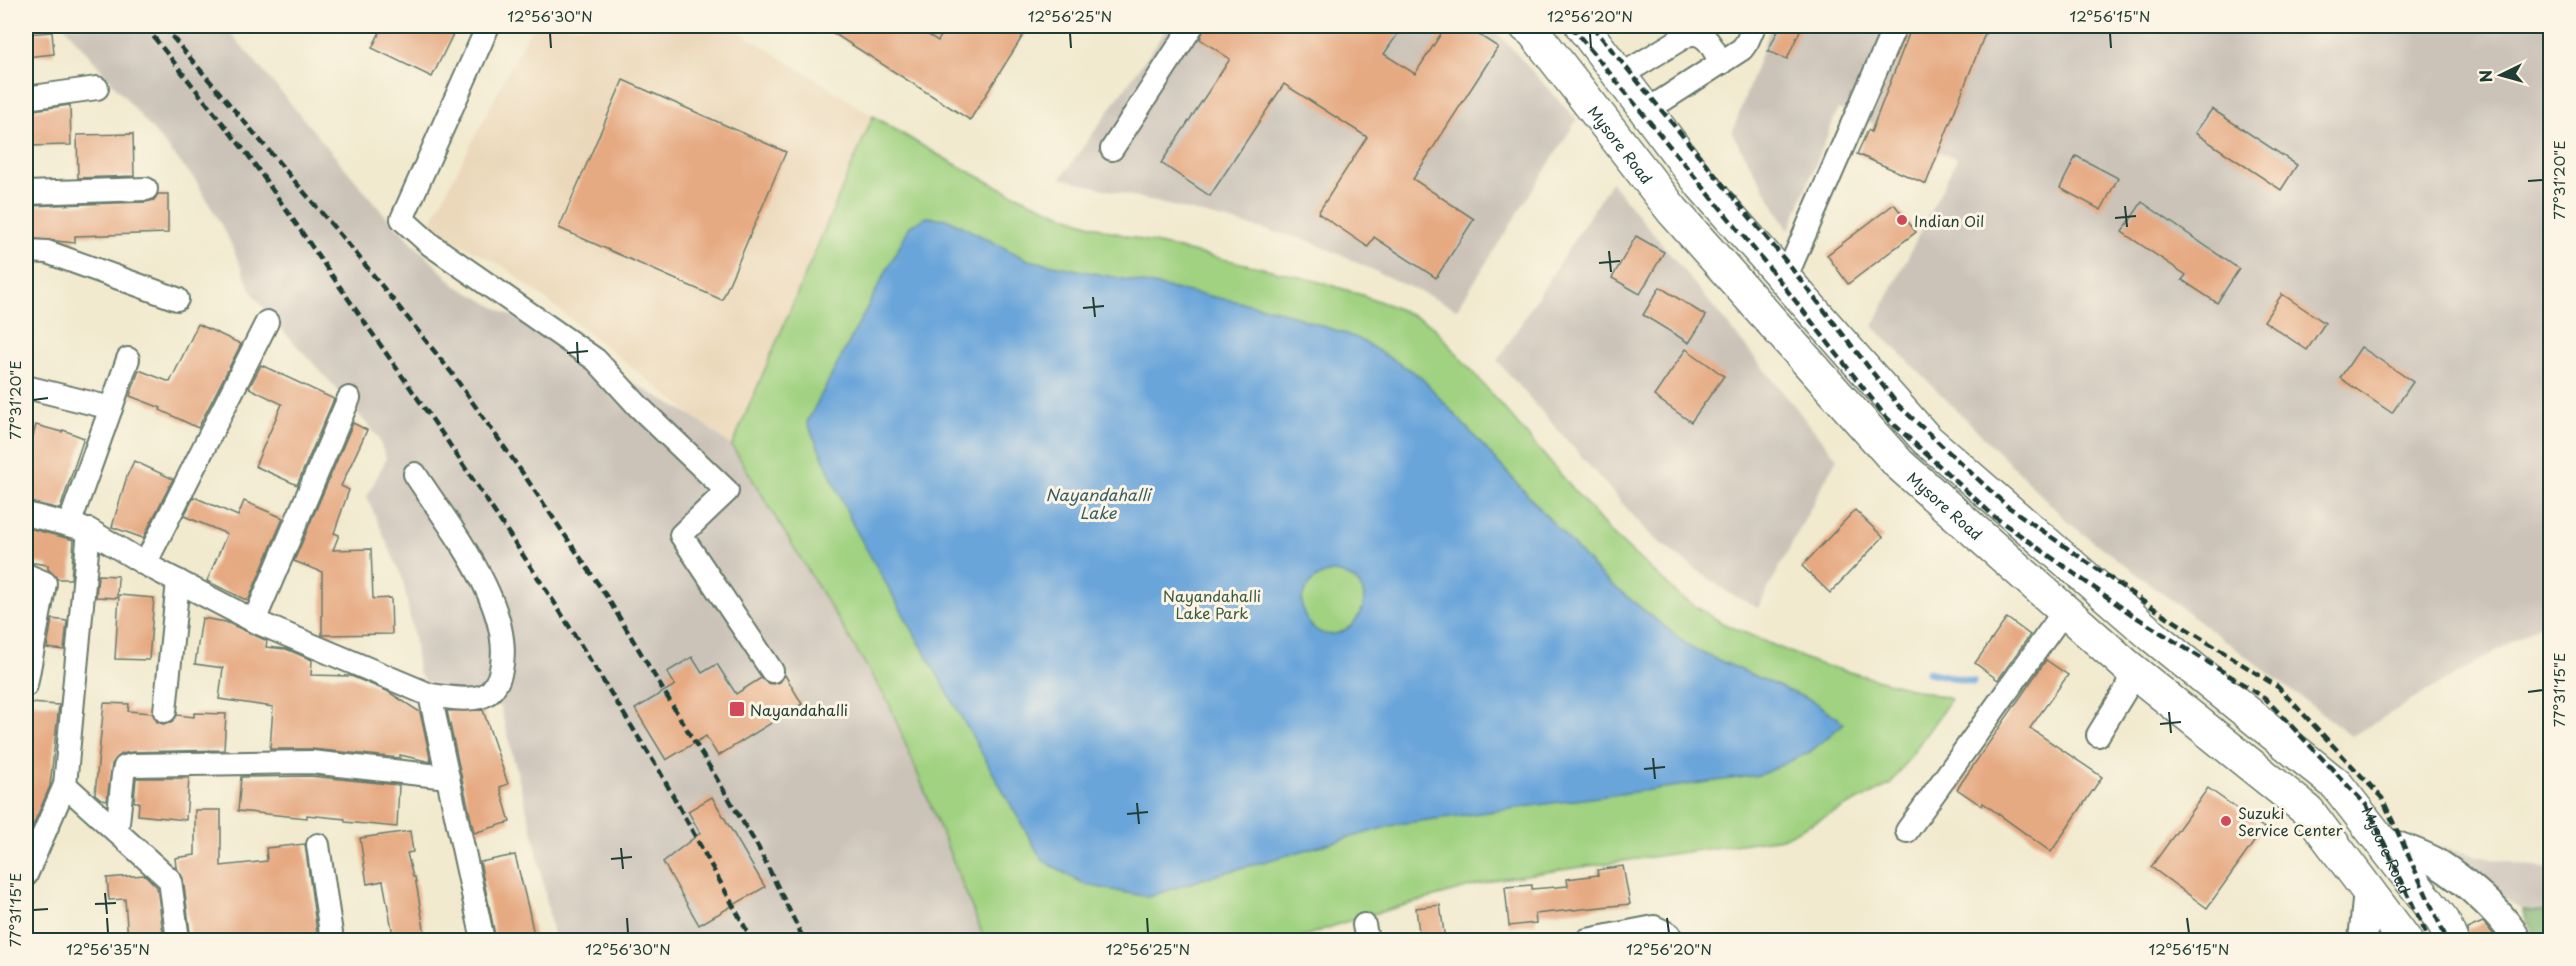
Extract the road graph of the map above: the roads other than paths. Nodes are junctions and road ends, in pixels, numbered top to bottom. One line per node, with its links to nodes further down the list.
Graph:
1 (488, 26): 33 (street)
2 (1192, 26): 12 (street)
3 (1526, 26): 24 (highway, Mysore Road)
4 (1582, 26): 8 (highway, Mysore Road)
5 (1754, 26): 7 (street)
6 (1895, 26): 16 (street)
7 (1721, 63): 8 (street); 11 (street)
8 (1620, 76): 11 (highway, Mysore Road)
9 (97, 88): 10 (street)
10 (26, 98)
11 (1646, 111): 16 (highway, Mysore Road)
12 (1112, 149)
13 (146, 189): 14 (street)
14 (26, 193)
15 (26, 251): 17 (street)
16 (1785, 279): 23 (highway, Mysore Road)
17 (177, 299)
18 (267, 322): 28 (street)
19 (128, 359): 22 (street)
20 (26, 387): 22 (street)
21 (349, 398): 32 (street)
22 (111, 408): 27 (street)
23 (1926, 439): 24 (highway); 43 (highway, Mysore Road)
24 (1899, 464): 31 (highway, Mysore Road)
25 (416, 474): 36 (street)
26 (26, 513): 27 (street)
27 (79, 527): 28 (street); 40 (street)
28 (145, 564): 30 (street)
29 (26, 575): 35 (street)
30 (178, 581): 32 (street); 37 (street)
31 (2065, 610): 34 (highway, Mysore Road); 41 (street)
32 (254, 621): 36 (street)
33 (772, 671)
34 (2136, 674): 38 (street); 46 (highway, Mysore Road)
35 (26, 685)
36 (430, 695): 39 (street)
37 (165, 711)
38 (2098, 735)
39 (448, 777): 42 (street); 49 (street)
40 (65, 785): 42 (street); 45 (street)
41 (1907, 831)
42 (117, 832): 47 (street)
43 (2380, 840): 54 (highway, Mysore Road); 55 (street)
44 (318, 845): 48 (street)
45 (26, 875)
46 (2368, 891): 52 (street); 53 (highway, Mysore Road)
47 (178, 940)
48 (332, 940)
49 (483, 940)
50 (1587, 940): 51 (street)
51 (1669, 940)
52 (2362, 940)
53 (2405, 940)
54 (2451, 940)
55 (2517, 940)

